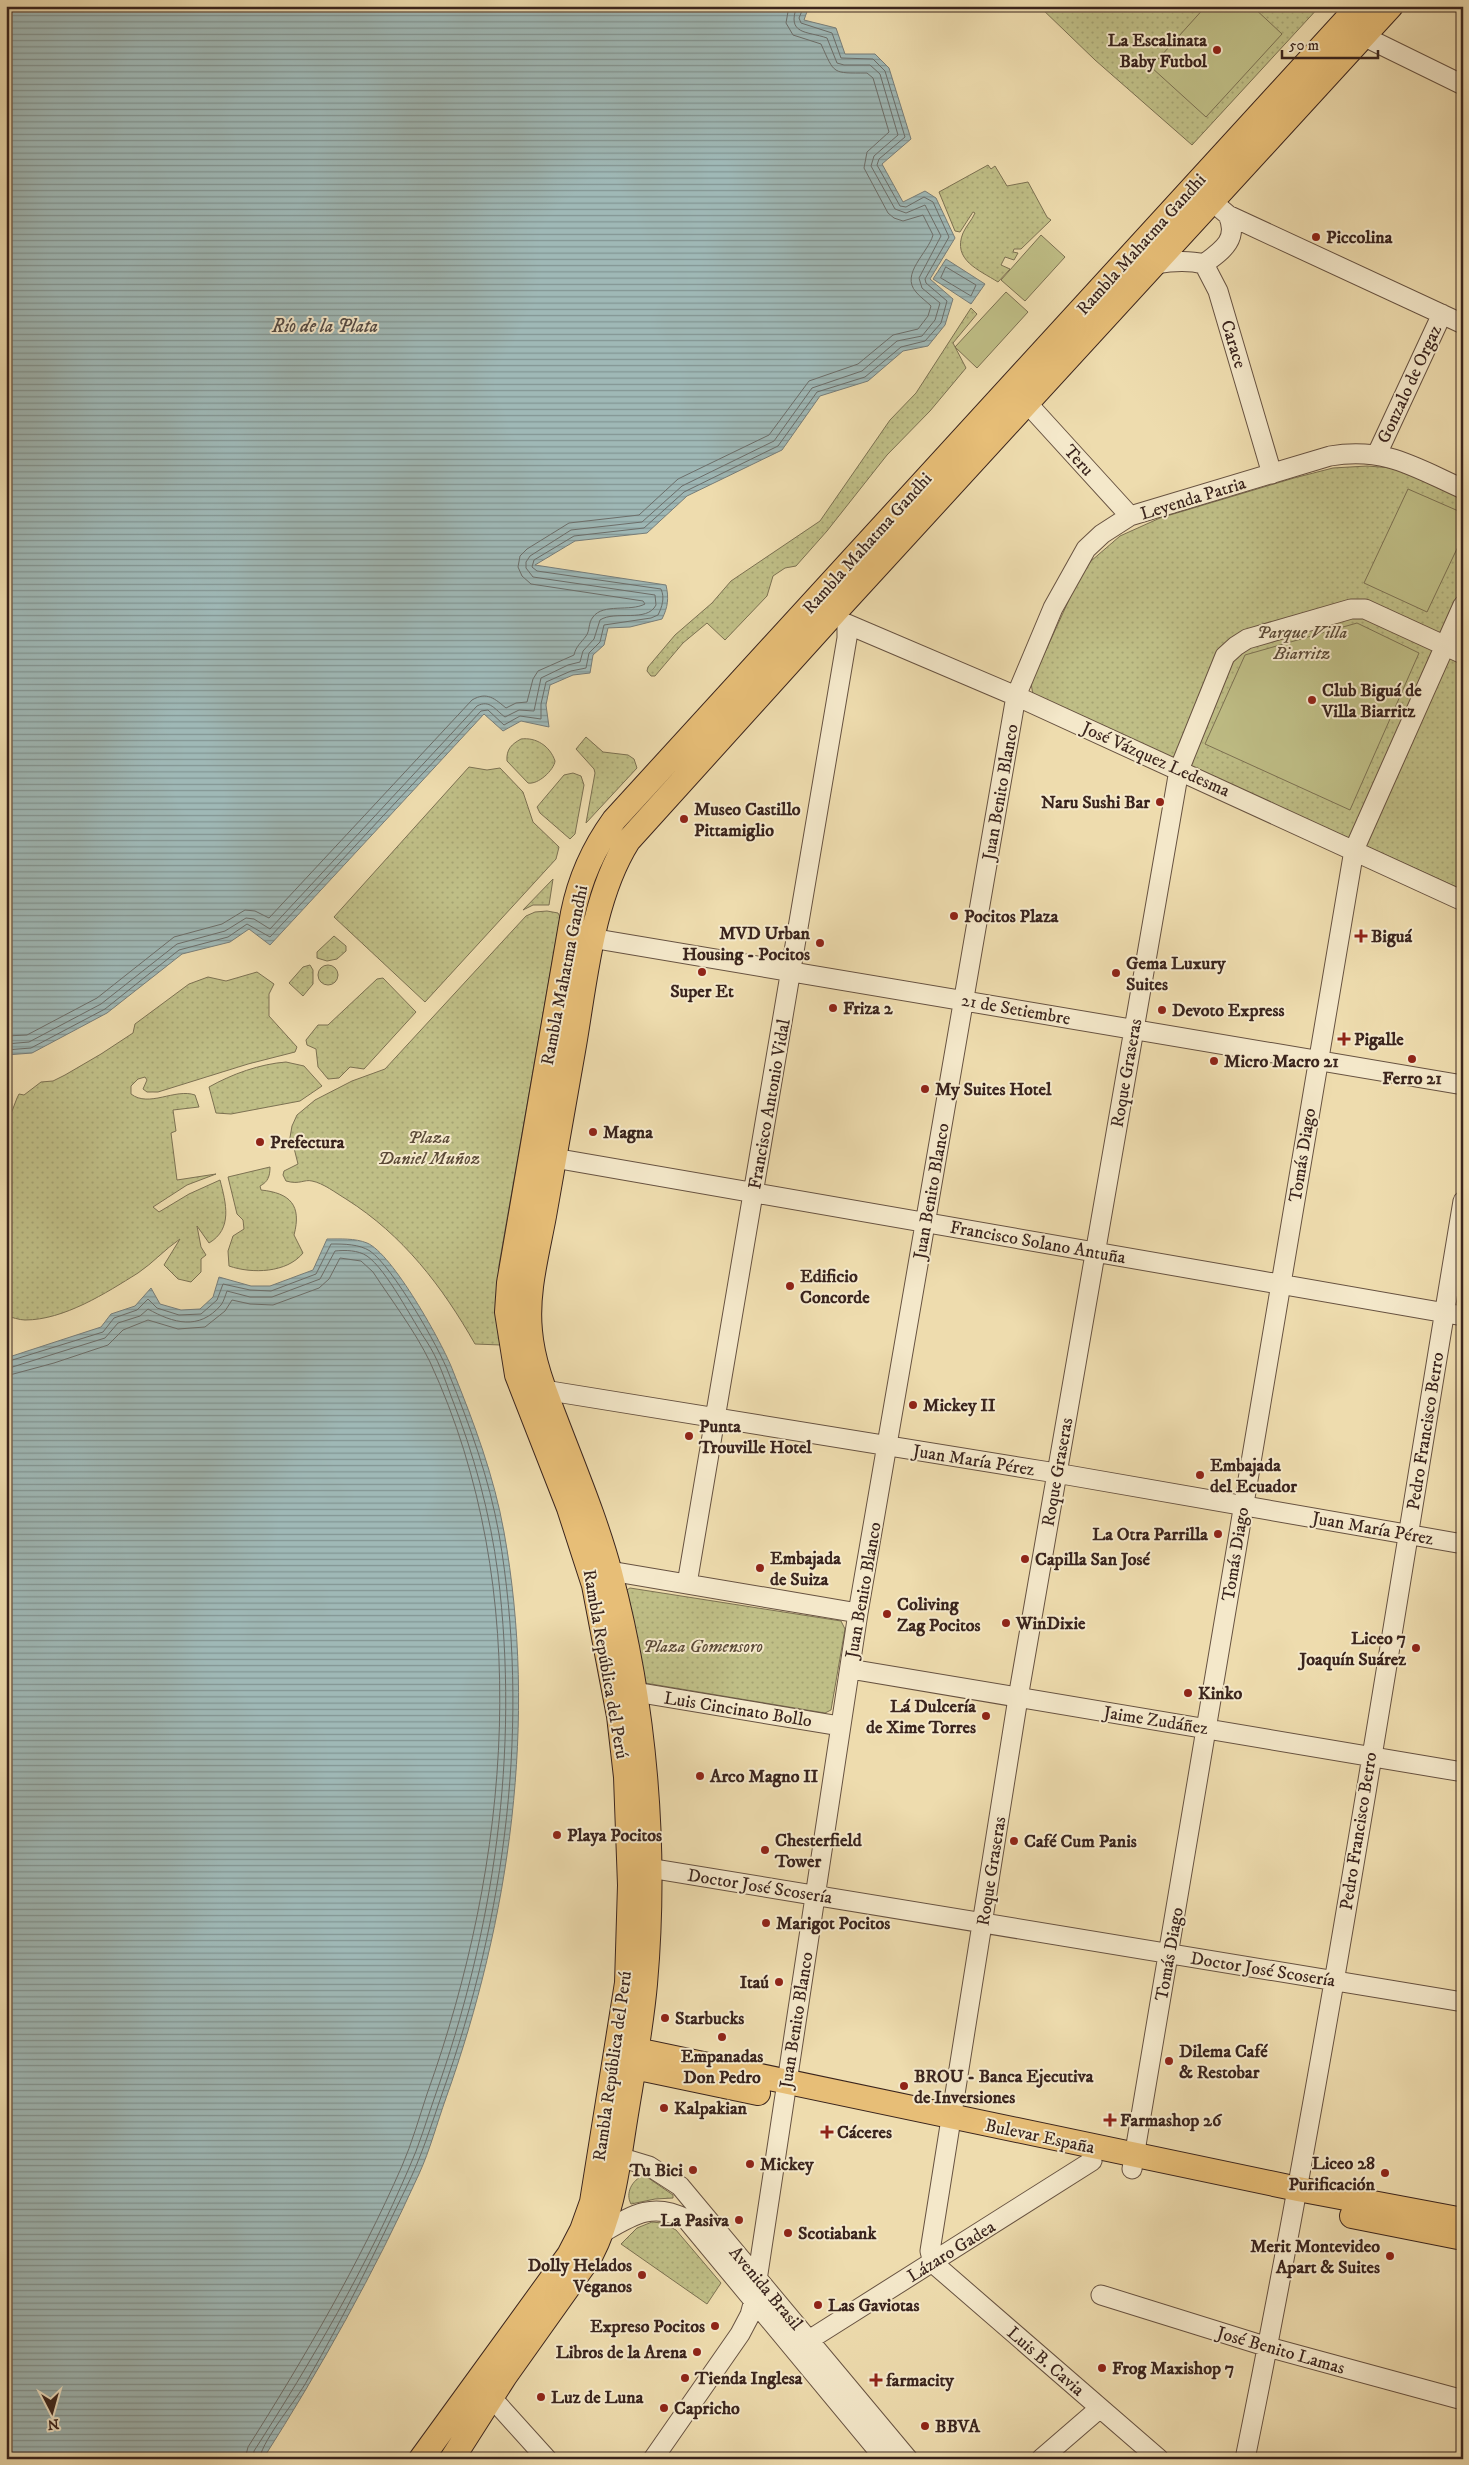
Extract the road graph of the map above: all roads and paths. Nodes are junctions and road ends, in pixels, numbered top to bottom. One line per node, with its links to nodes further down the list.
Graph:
1 (1359, 6): 6 (main road, Rambla Mahatma Gandhi)
2 (1375, 6): 4 (main road)
3 (1391, 6): 4 (main road, Rambla Mahatma Gandhi)
4 (1363, 36): 5 (street); 6 (main road, Rambla Mahatma Gandhi)
5 (1463, 85)
6 (1211, 201): 7 (main road, Rambla Mahatma Gandhi); 8 (street); 9 (street); 13 (main road, Rambla Mahatma Gandhi)
7 (1156, 264): 8 (street); 11 (main road, Rambla Mahatma Gandhi)
8 (1204, 264): 14 (street, Carace)
9 (1442, 314): 10 (street); 12 (street, Gonzalo de Orgaz)
10 (1463, 324)
11 (1027, 403): 16 (street, Teru); 18 (main road, Rambla Mahatma Gandhi)
12 (1377, 454): 14 (street, Leyenda Patria); 15 (street, Leyenda Patria)
13 (945, 457): 18 (main road); 25 (main road, Rambla Mahatma Gandhi)
14 (1272, 474): 16 (street, Leyenda Patria)
15 (1463, 490)
16 (1130, 516): 21 (street, Leyenda Patria)
17 (1463, 605): 19 (street, Tomás Diago)
18 (841, 617): 21 (street, José Vázquez Ledesma); 26 (main road, Rambla Mahatma Gandhi); 27 (street, Francisco Antonio Vidal)
19 (1444, 646): 20 (street, Roque Graseras); 22 (street, Roque Graseras); 23 (street, Tomás Diago)
20 (1463, 654)
21 (1016, 696): 22 (street, José Vázquez Ledesma); 28 (street, Juan Benito Blanco)
22 (1178, 770): 23 (street, José Vázquez Ledesma); 30 (street, Roque Graseras)
23 (1354, 850): 24 (street, José Vázquez Ledesma); 31 (street, Tomás Diago)
24 (1463, 901)
25 (570, 935): 26 (street, 21 de Setiembre); 29 (main road, Rambla Mahatma Gandhi)
26 (594, 938): 27 (street, 21 de Setiembre); 33 (main road, Rambla Mahatma Gandhi)
27 (791, 970): 28 (street, 21 de Setiembre); 35 (street, Francisco Antonio Vidal)
28 (963, 1000): 30 (street, 21 de Setiembre); 37 (street, Juan Benito Blanco)
29 (558, 1001): 33 (main road); 34 (main road, Rambla Mahatma Gandhi)
30 (1134, 1029): 31 (street, 21 de Setiembre); 38 (street, Roque Graseras)
31 (1318, 1060): 32 (street, 21 de Setiembre); 39 (street, Tomás Diago)
32 (1463, 1085)
33 (554, 1158): 35 (street, Francisco Solano Antuña); 42 (main road, Rambla República del Perú)
34 (530, 1160): 65 (main road, Rambla República del Perú)
35 (754, 1193): 37 (street, Francisco Solano Antuña); 43 (street, Francisco Antonio Vidal)
36 (1463, 1201): 40 (street, Pedro Francisco Berro)
37 (926, 1222): 38 (street, Francisco Solano Antuña); 44 (street, Juan Benito Blanco)
38 (1095, 1252): 39 (street, Francisco Solano Antuña); 45 (street, Roque Graseras)
39 (1280, 1284): 40 (street, Francisco Solano Antuña); 46 (street, Tomás Diago)
40 (1444, 1313): 41 (street, Francisco Solano Antuña); 47 (street, Pedro Francisco Berro)
41 (1463, 1316)
42 (544, 1390): 43 (street, Juan María Pérez); 49 (main road, Rambla República del Perú)
43 (715, 1418): 44 (street, Juan María Pérez); 50 (street, Francisco Antonio Vidal)
44 (888, 1446): 45 (street, Juan María Pérez); 51 (street, Juan Benito Blanco)
45 (1056, 1473): 46 (street, Juan María Pérez); 54 (street, Roque Graseras)
46 (1244, 1505): 47 (street, Juan María Pérez); 56 (street, Tomás Diago)
47 (1409, 1535): 48 (street, Juan María Pérez); 57 (street, Pedro Francisco Berro)
48 (1463, 1544)
49 (610, 1571): 50 (street); 53 (main road, Rambla República del Perú)
50 (687, 1584): 51 (street)
51 (858, 1613): 52 (street, Juan Benito Blanco)
52 (850, 1669): 54 (street, Jaime Zudáñez); 55 (street, Juan Benito Blanco)
53 (635, 1692): 55 (street, Luis Cincinato Bollo); 59 (main road, Rambla República del Perú)
54 (1018, 1698): 56 (street, Jaime Zudáñez); 61 (street, Roque Graseras)
55 (840, 1726): 60 (street, Juan Benito Blanco)
56 (1207, 1728): 57 (street, Jaime Zudáñez); 62 (street, Tomás Diago)
57 (1371, 1755): 58 (street, Jaime Zudáñez); 63 (street, Pedro Francisco Berro)
58 (1463, 1772)
59 (649, 1868): 60 (street, Doctor José Scosería); 65 (main road, Rambla República del Perú)
60 (815, 1895): 61 (street, Doctor José Scosería); 66 (street, Juan Benito Blanco)
61 (983, 1923): 62 (street, Doctor José Scosería); 67 (street, Roque Graseras)
62 (1169, 1954): 63 (street, Doctor José Scosería); 70 (street, Tomás Diago)
63 (1333, 1981): 64 (street, Doctor José Scosería); 71 (street, Pedro Francisco Berro)
64 (1463, 2002)
65 (630, 2054): 66 (main road, Bulevar España); 68 (main road, Rambla República del Perú)
66 (786, 2090): 67 (main road, Bulevar España); 76 (street, Juan Benito Blanco)
67 (949, 2124): 69 (main road, Bulevar España); 70 (main road, Bulevar España); 75 (street, Roque Graseras)
68 (610, 2153): 73 (main road, Rambla República del Perú); 76 (street, Avenida Brasil); 85 (main road, Rambla República del Perú)
69 (1092, 2161): 70 (main road, Bulevar España); 75 (street, Lázaro Gadea)
70 (1133, 2162): 71 (main road, Bulevar España)
71 (1296, 2197): 72 (main road, Bulevar España); 74 (main road, Bulevar España); 80 (street, Pedro Francisco Berro)
72 (1463, 2220)
73 (602, 2233): 78 (street, Avenida Brasil); 81 (main road, Rambla República del Perú)
74 (1463, 2238)
75 (933, 2263): 79 (street, Lázaro Gadea); 83 (street, Luis B. Cavia)
76 (757, 2276): 78 (street, Juan Benito Blanco); 79 (street, Avenida Brasil)
77 (1100, 2295): 80 (street, José Benito Lamas)
78 (754, 2300): 88 (street, Juan Benito Blanco); 89 (street, Avenida Brasil)
79 (809, 2340): 84 (street, Avenida Brasil)
80 (1268, 2347): 82 (street, José Benito Lamas); 93 (street, Pedro Francisco Berro)
81 (491, 2397): 86 (main road, Rambla República del Perú); 87 (street)
82 (1463, 2400)
83 (1100, 2408): 91 (street); 92 (street, Luis B. Cavia)
84 (894, 2442): 89 (street); 90 (street, Avenida Brasil)
85 (421, 2459)
86 (452, 2459)
87 (547, 2459)
88 (653, 2459)
89 (884, 2459)
90 (908, 2459)
91 (1041, 2459)
92 (1159, 2459)
93 (1246, 2459)

